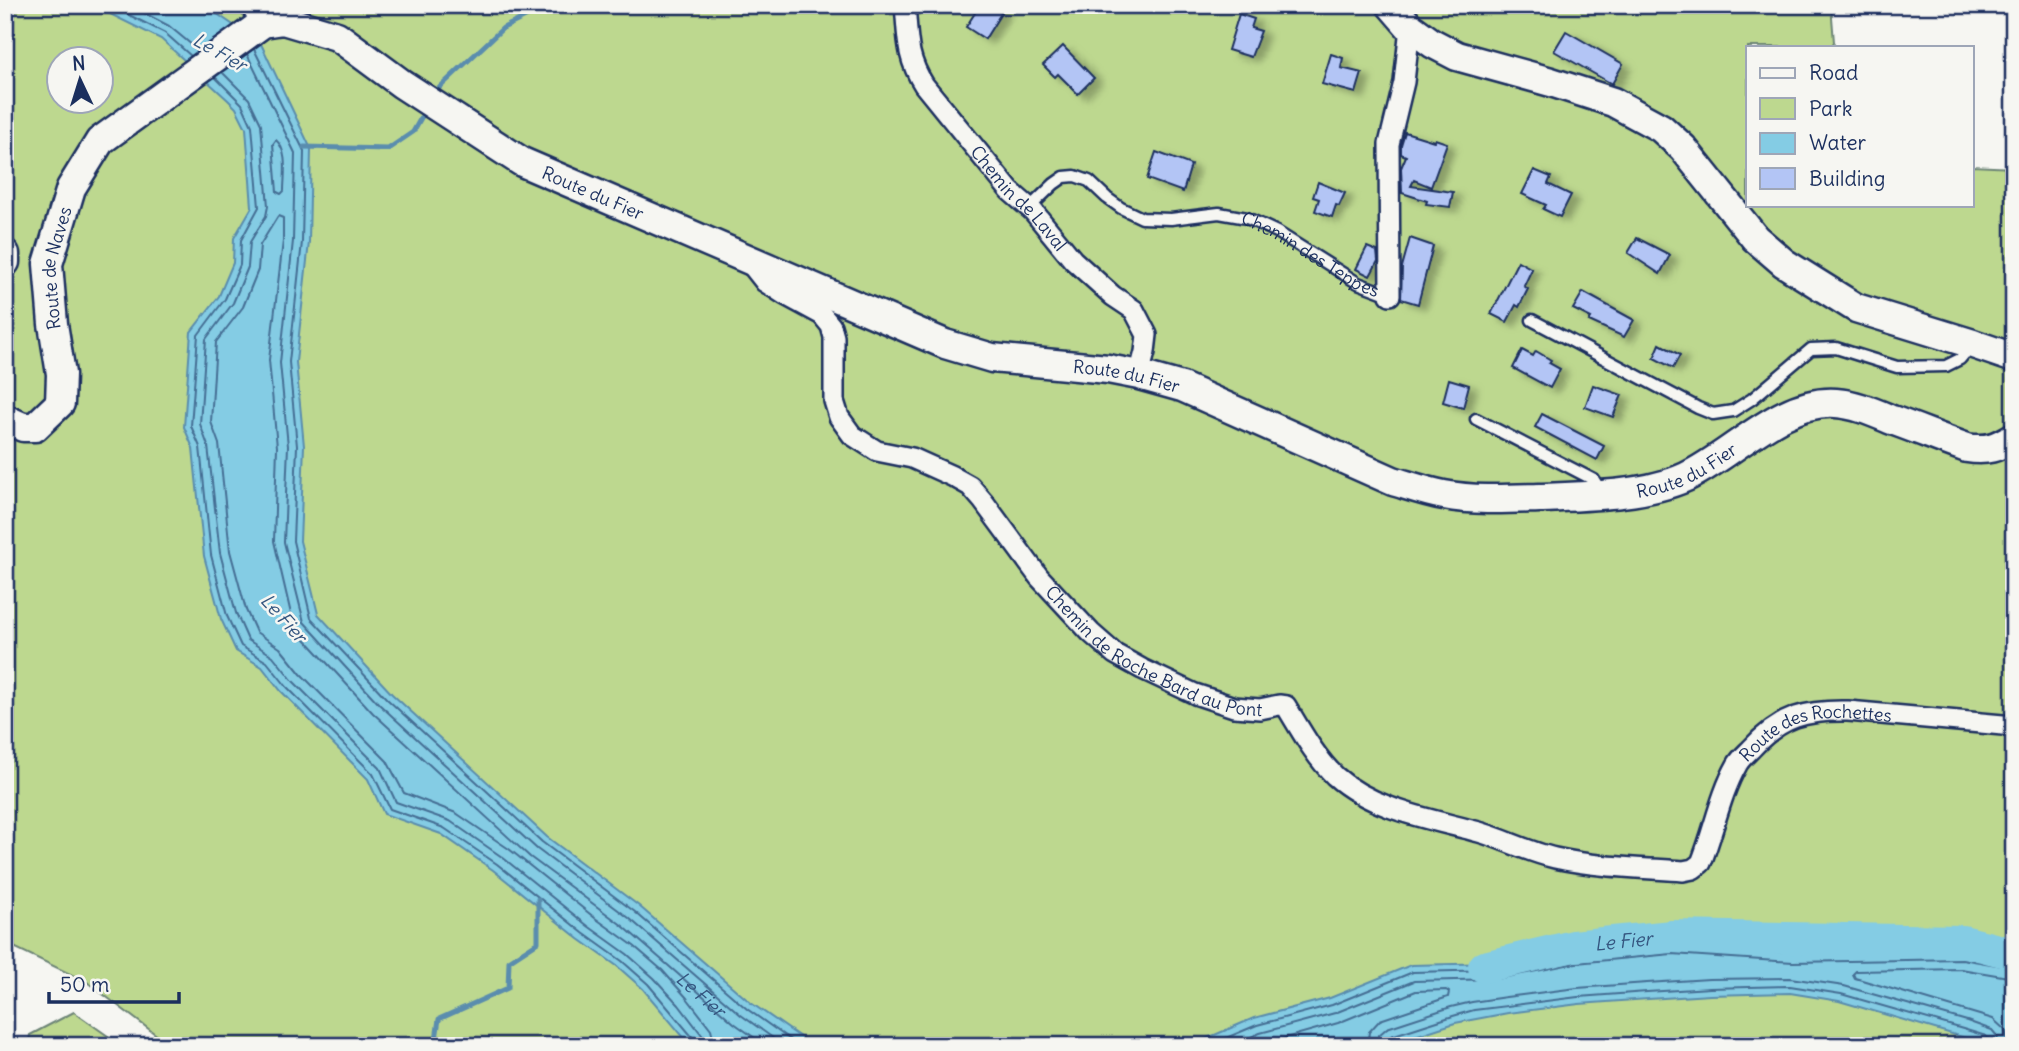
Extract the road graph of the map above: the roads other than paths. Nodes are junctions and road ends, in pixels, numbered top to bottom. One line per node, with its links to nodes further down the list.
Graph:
1 (905, 5): 5 (street, Chemin de Laval)
2 (1391, 5): 4 (main road)
3 (256, 14): 7 (main road, Route du Fier); 14 (main road, Route de Naves)
4 (1410, 27): 9 (street, Chemin des Teppes); 11 (main road)
5 (1029, 208): 9 (lane, Chemin des Teppes); 13 (street, Chemin de Laval)
6 (5, 254): 8 (main road)
7 (746, 258): 13 (main road, Route du Fier); 19 (street, Chemin de Roche Bard au Pont)
8 (5, 262)
9 (1390, 295)
10 (1532, 320): 11 (lane)
11 (1973, 344): 12 (main road)
12 (2014, 359)
13 (1139, 375): 17 (main road, Route du Fier)
14 (5, 419)
15 (1476, 419): 17 (lane)
16 (2014, 437): 17 (main road, Route du Fier)
17 (1603, 494)
18 (2014, 726): 19 (street, Route des Rochettes)
19 (1693, 869)

